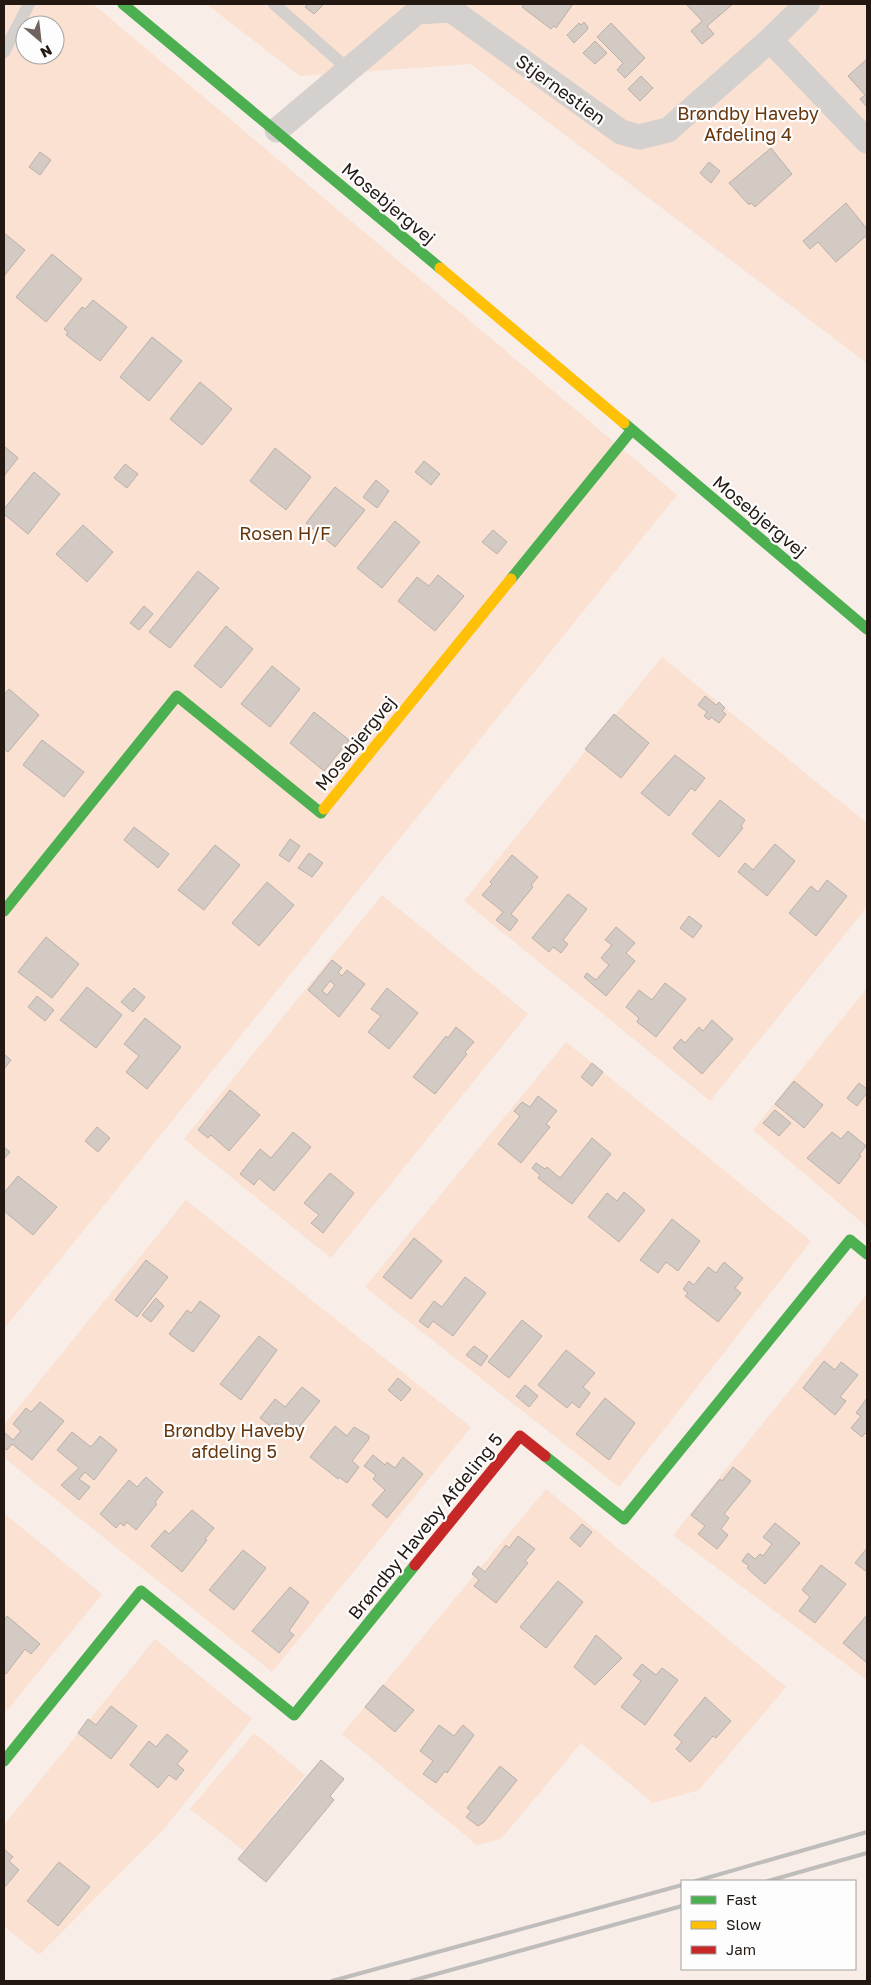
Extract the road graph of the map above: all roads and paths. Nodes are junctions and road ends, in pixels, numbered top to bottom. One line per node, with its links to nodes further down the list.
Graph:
1 (29, 4): 6 (lane)
2 (123, 4): 8 (street, Mosebjergvej)
3 (274, 4): 7 (lane)
4 (805, 4): 5 (street, Stjernestien)
5 (770, 40): 7 (street, Stjernestien); 9 (street)
6 (4, 52)
7 (348, 68): 8 (street, Stjernestien)
8 (276, 130): 10 (street, Mosebjergvej)
9 (867, 141)
10 (631, 431): 11 (street, Mosebjergvej); 12 (street, Mosebjergvej)
11 (867, 629)
12 (4, 911)
13 (867, 1254): 14 (street, Brøndby Haveby Afdeling 5)
14 (4, 1761)

